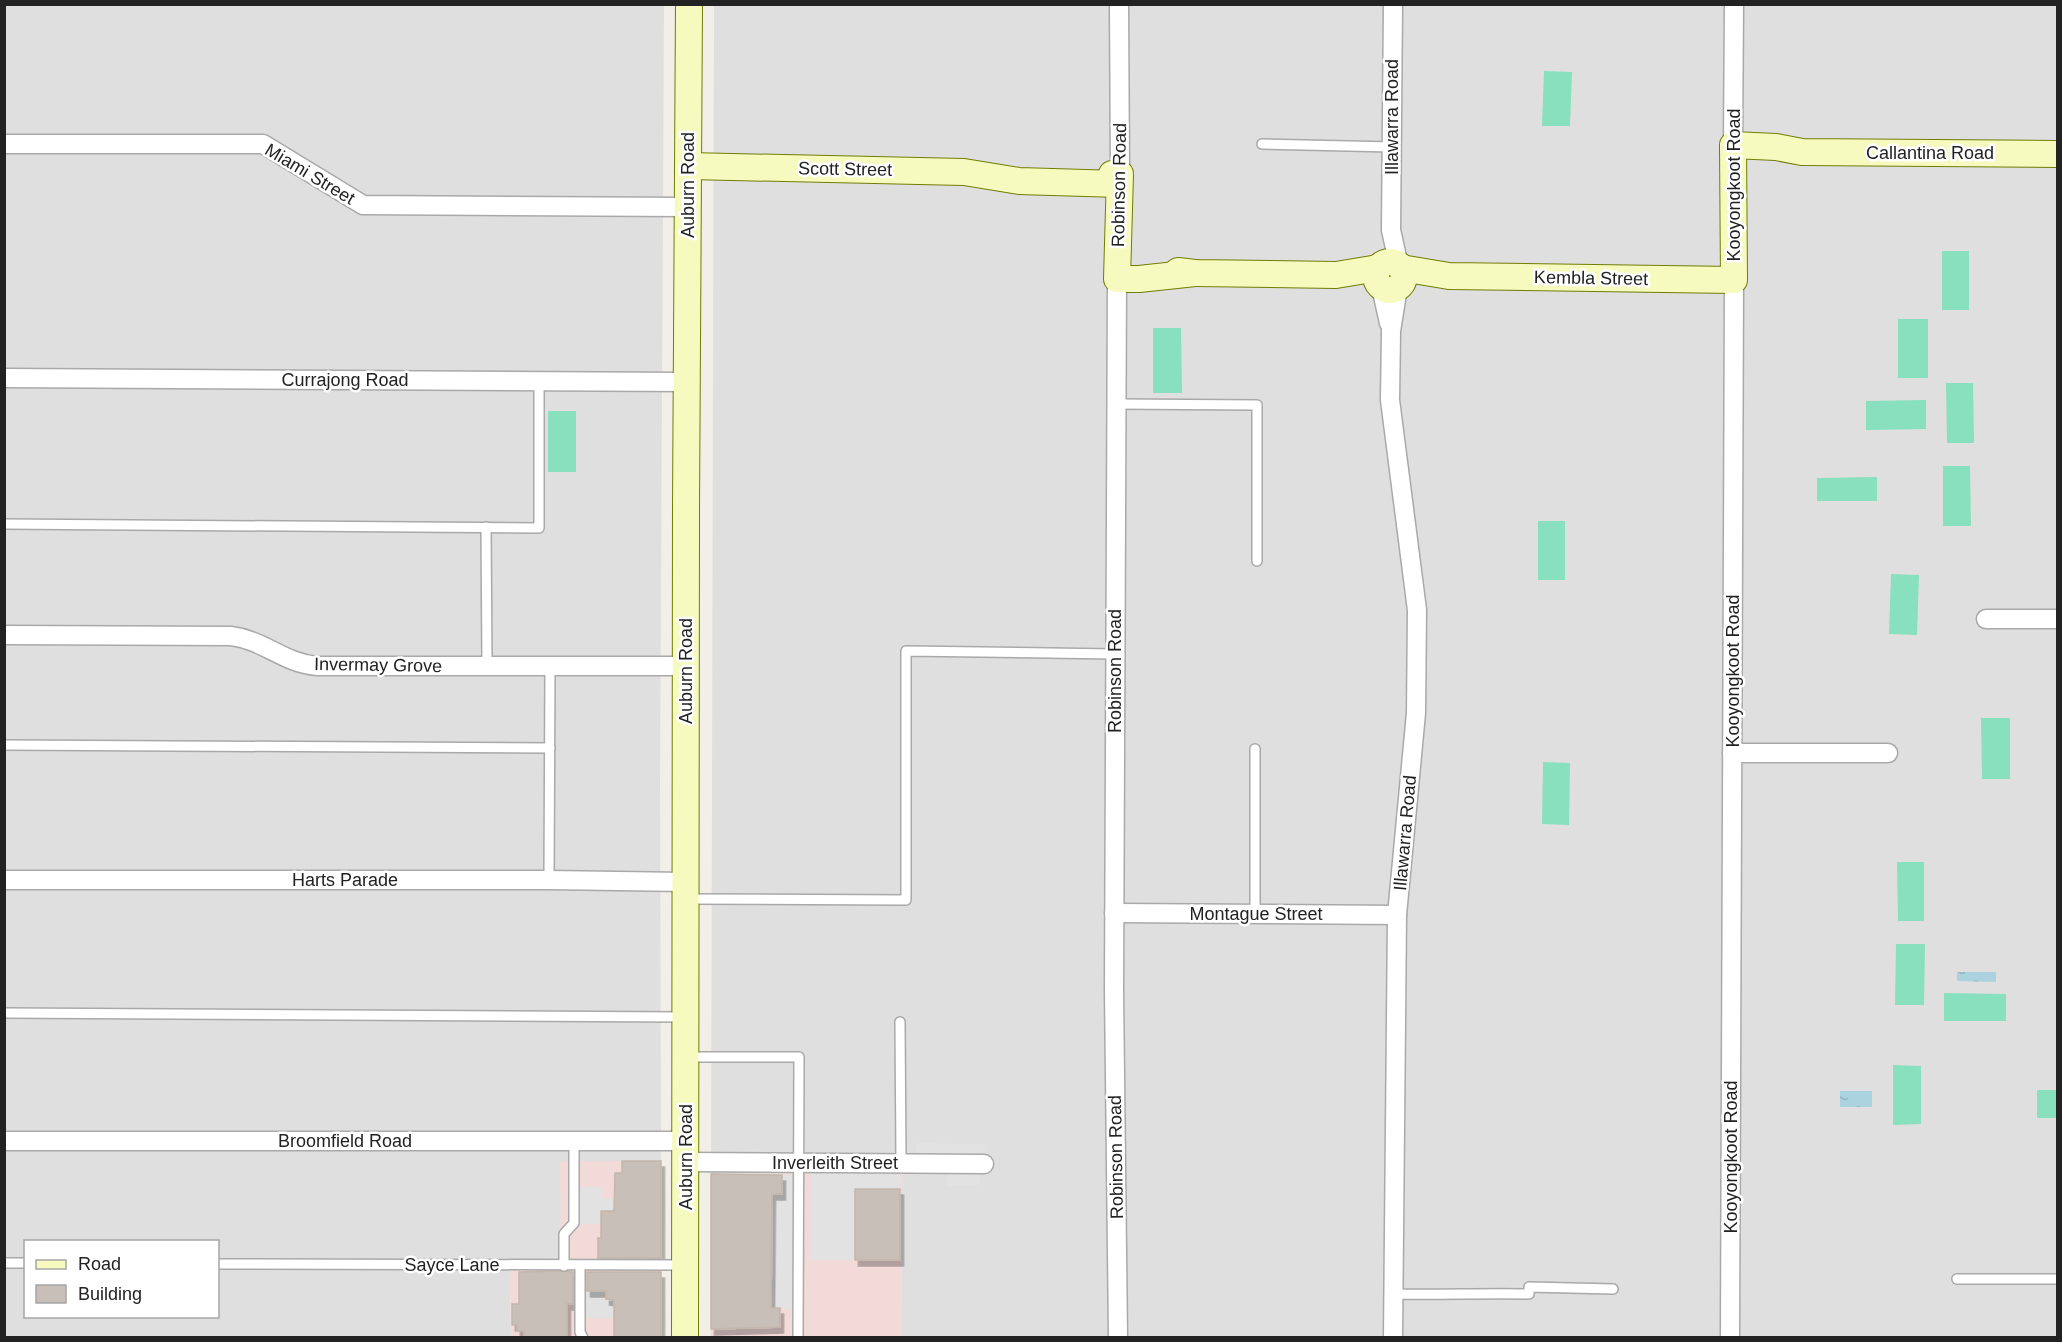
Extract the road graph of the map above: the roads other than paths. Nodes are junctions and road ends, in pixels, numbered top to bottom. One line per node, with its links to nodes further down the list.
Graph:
1 (689, 4): 10 (street, Auburn Road)
2 (1119, 4): 11 (street, Robinson Road)
3 (1393, 4): 7 (street, Illawarra Road)
4 (1734, 4): 8 (street, Kooyongkoot Road)
5 (4, 144): 12 (street, Miami Street)
6 (1262, 144): 7 (lane)
7 (1393, 147): 14 (street, Illawarra Road)
8 (1733, 152): 9 (street, Callantina Road); 15 (street, Kooyongkoot Road)
9 (2058, 154)
10 (688, 166): 11 (street, Scott Street); 12 (street, Auburn Road)
11 (1120, 179): 13 (street, Robinson Road)
12 (688, 207): 18 (street, Auburn Road)
13 (1117, 272): 14 (street, Kembla Street); 19 (street, Robinson Road)
14 (1390, 276): 15 (street, Kembla Street); 40 (street, Illawarra Road)
15 (1734, 280): 33 (street, Kooyongkoot Road)
16 (4, 378): 17 (street, Currajong Road)
17 (539, 381): 18 (street, Currajong Road); 21 (lane)
18 (686, 382): 29 (street, Auburn Road)
19 (1116, 404): 22 (lane); 26 (street, Robinson Road)
20 (4, 524): 21 (lane)
21 (486, 526): 27 (lane)
22 (1257, 561)
23 (1986, 619): 24 (street)
24 (2058, 619)
25 (4, 635): 27 (street, Invermay Grove)
26 (1115, 654): 37 (lane); 38 (street, Robinson Road)
27 (487, 666): 28 (street, Invermay Grove)
28 (550, 666): 29 (street, Invermay Grove); 31 (lane)
29 (686, 666): 37 (street, Auburn Road)
30 (4, 745): 31 (lane)
31 (550, 748): 36 (lane)
32 (1255, 749): 39 (lane)
33 (1732, 753): 34 (street); 66 (street, Kooyongkoot Road)
34 (1888, 753)
35 (4, 880): 36 (street, Harts Parade)
36 (549, 880): 37 (street, Harts Parade)
37 (686, 891): 42 (street, Auburn Road)
38 (1114, 913): 39 (street, Montague Street); 64 (street, Robinson Road)
39 (1255, 914): 40 (street, Montague Street)
40 (1398, 915): 60 (street, Illawarra Road)
41 (4, 1013): 42 (lane)
42 (686, 1017): 44 (street, Auburn Road)
43 (900, 1022): 49 (lane)
44 (686, 1057): 47 (street, Auburn Road); 48 (lane)
45 (4, 1141): 46 (street, Broomfield Road)
46 (574, 1141): 47 (street, Broomfield Road); 55 (lane)
47 (686, 1152): 48 (street, Inverleith Street); 54 (street, Auburn Road)
48 (798, 1162): 49 (street, Inverleith Street); 63 (lane)
49 (901, 1163): 50 (street, Inverleith Street)
50 (984, 1164)
51 (4, 1263): 52 (lane)
52 (24, 1263)
53 (219, 1264): 55 (lane, Sayce Lane)
54 (686, 1265): 56 (lane, Sayce Lane); 62 (street, Auburn Road)
55 (564, 1266): 56 (lane, Sayce Lane)
56 (580, 1266): 61 (lane)
57 (1957, 1279): 58 (lane)
58 (2058, 1280)
59 (1613, 1289): 60 (lane)
60 (1394, 1294): 65 (street, Illawarra Road)
61 (583, 1338)
62 (685, 1338)
63 (798, 1338)
64 (1118, 1338)
65 (1393, 1338)
66 (1730, 1338)

